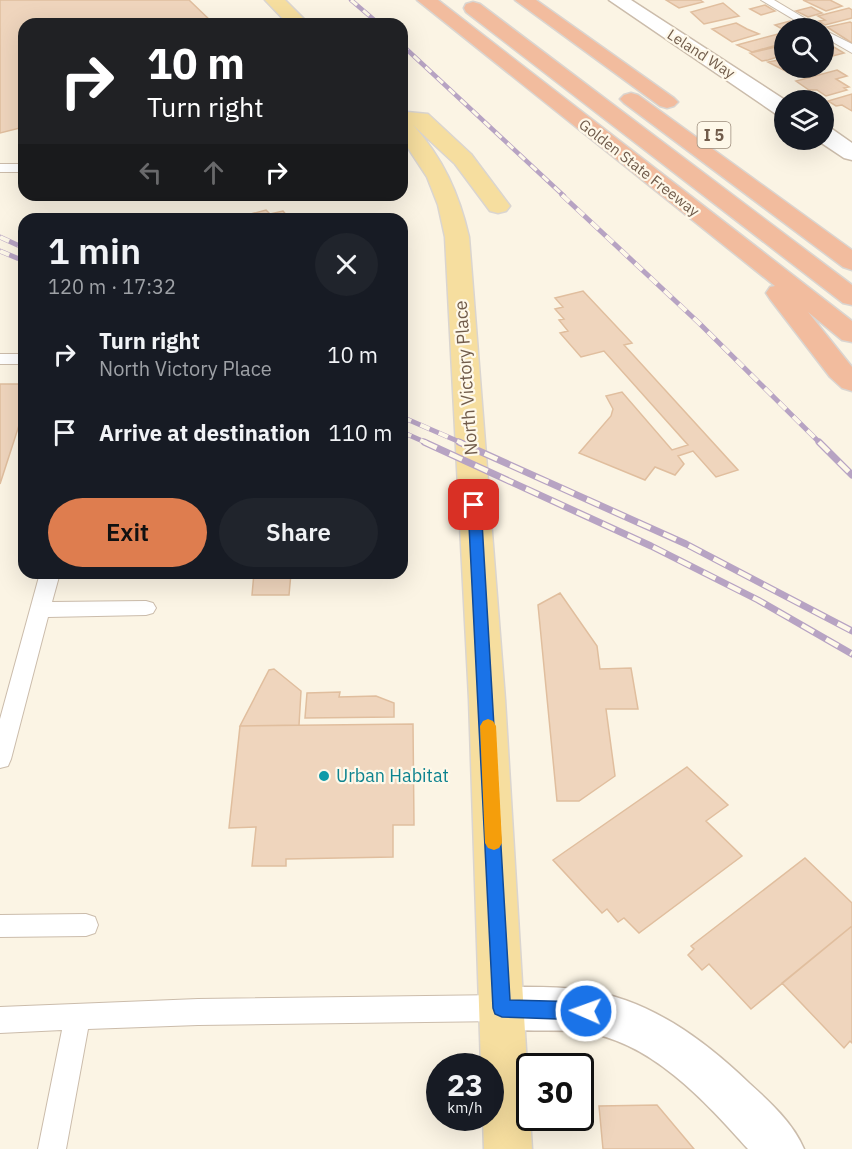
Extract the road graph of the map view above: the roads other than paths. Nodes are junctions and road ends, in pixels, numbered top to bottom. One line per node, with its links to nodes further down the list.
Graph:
1 (274, 0): 9 (main road)
2 (403, 0): 13 (highway)
3 (426, 0): 13 (highway, Golden State Freeway)
4 (462, 0): 25 (highway)
5 (495, 0): 24 (highway)
6 (524, 0): 19 (highway, I 5)
7 (618, 0): 14 (street, Leland Way)
8 (766, 0): 10 (lane)
9 (293, 18)
10 (798, 18)
11 (834, 39): 12 (lane)
12 (852, 50)
13 (497, 55): 23 (highway, Golden State Freeway)
14 (774, 102)
15 (408, 118): 22 (main road)
16 (408, 134): 36 (main road, North Victory Place)
17 (834, 141): 18 (street)
18 (852, 153)
19 (757, 166)
20 (0, 168): 21 (lane)
21 (18, 168)
22 (498, 206)
23 (748, 254): 26 (highway, Golden State Freeway); 29 (highway)
24 (852, 261)
25 (852, 297)
26 (852, 334)
27 (0, 359): 28 (lane)
28 (18, 359)
29 (852, 382)
30 (48, 579): 32 (lane)
31 (146, 608): 32 (lane)
32 (40, 610): 33 (lane)
33 (0, 759)
34 (86, 925): 35 (lane)
35 (0, 926)
36 (502, 1008): 37 (lane); 40 (main road, North Victory Place); 41 (street)
37 (77, 1018): 38 (lane); 39 (lane)
38 (0, 1020)
39 (52, 1149)
40 (508, 1149)
41 (780, 1149)

